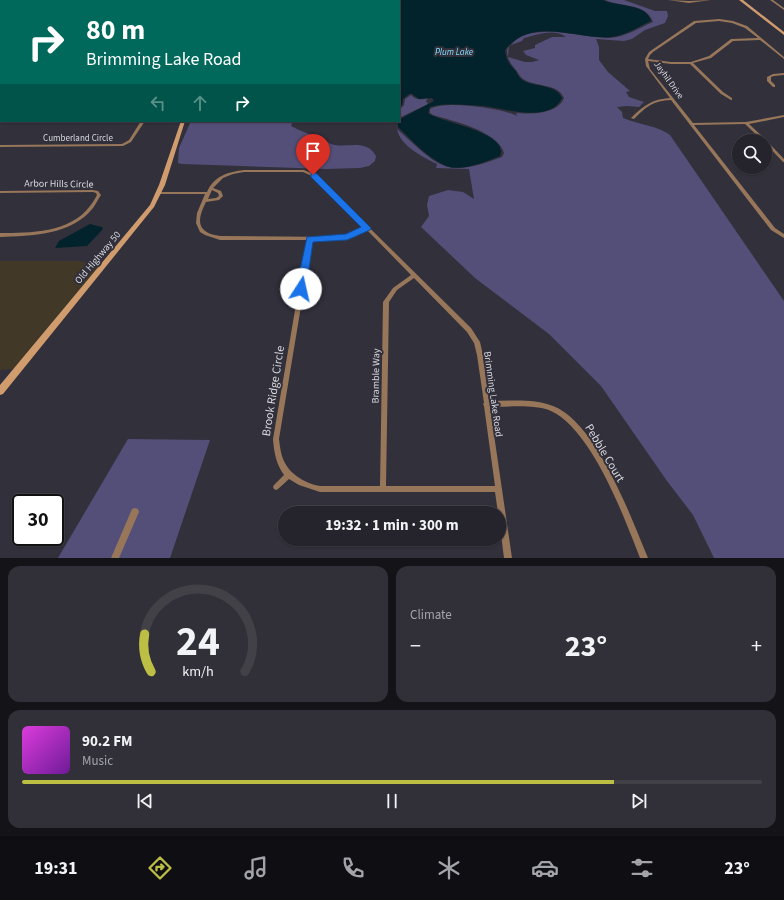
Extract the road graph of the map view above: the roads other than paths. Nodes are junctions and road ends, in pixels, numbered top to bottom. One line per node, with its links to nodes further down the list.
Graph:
1 (43, 0): 2 (street)
2 (80, 0)
3 (669, 0): 4 (street)
4 (710, 0)
5 (741, 0): 10 (main road)
6 (771, 0): 7 (street)
7 (778, 5): 8 (street); 9 (street)
8 (784, 5)
9 (784, 9)
10 (784, 34)
11 (760, 39): 12 (street, Jayhil Drive); 13 (street, Jayhil Drive); 14 (street)
12 (784, 58)
13 (647, 60): 14 (street); 17 (street, Jayhil Drive)
14 (691, 63): 18 (street)
15 (784, 74): 16 (street)
16 (774, 86)
17 (672, 99): 20 (street); 24 (street, Jayhil Drive)
18 (731, 99)
19 (784, 116): 23 (street)
20 (633, 118)
21 (142, 122): 26 (street, Cumberland Circle)
22 (183, 122): 31 (main road, Old Highway 50)
23 (746, 123): 24 (street); 25 (street)
24 (692, 124): 35 (street, Jayhil Drive)
25 (758, 134)
26 (0, 146)
27 (772, 149): 28 (street)
28 (784, 162)
29 (208, 191): 31 (street); 32 (street); 32 (street); 33 (street, Brimming Lake Road)
30 (0, 192): 34 (street, Arbor Hills Circle)
31 (160, 193): 38 (main road, Old Highway 50)
32 (204, 201): 36 (street)
33 (367, 228): 36 (street); 37 (street, Brimming Lake Road)
34 (0, 235)
35 (784, 236)
36 (310, 239): 40 (street, Brook Ridge Circle)
37 (414, 276): 39 (street, Brimming Lake Road); 42 (street, Bramble Way)
38 (0, 391)
39 (486, 404): 43 (street, Brimming Lake Road); 47 (street, Pebble Court)
40 (289, 474): 41 (street); 42 (street, Brook Ridge Circle)
41 (276, 487)
42 (383, 488): 43 (street, Brook Ridge Circle)
43 (498, 489): 46 (street, Brimming Lake Road)
44 (135, 512): 45 (street)
45 (115, 558)
46 (508, 558)
47 (644, 558)

